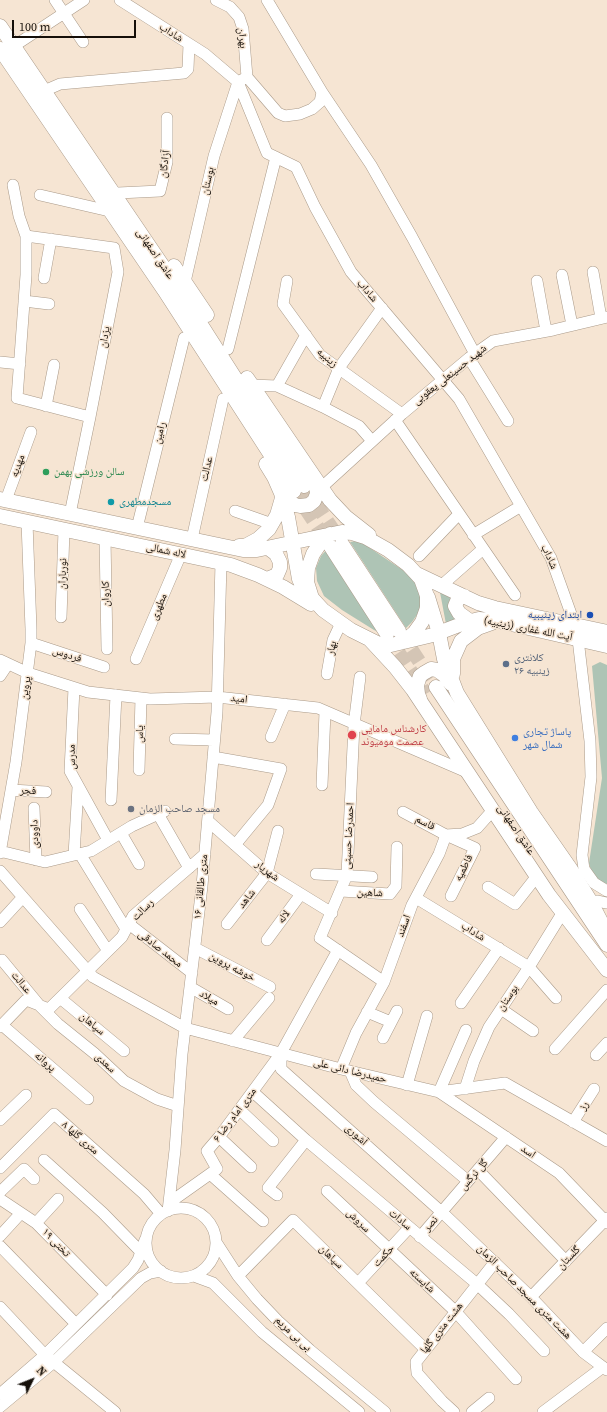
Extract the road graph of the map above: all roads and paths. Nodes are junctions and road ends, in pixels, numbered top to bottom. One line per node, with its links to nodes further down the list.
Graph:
1 (55, 0): 6 (street)
2 (84, 0): 6 (street)
3 (120, 0): 9 (street, شاداب)
4 (267, 0): 14 (street)
5 (225, 2): 12 (street, بهران)
6 (63, 13): 8 (street); 10 (street)
7 (0, 26): 10 (main road, عاشق اصفهانی)
8 (83, 42)
9 (189, 44): 12 (street, شاداب); 13 (street)
10 (14, 46): 13 (main road, عاشق اصفهانی)
11 (0, 49): 16 (main road, عاشق اصفهانی)
12 (242, 79): 14 (street); 17 (street, شاداب); 29 (street, بوستان)
13 (44, 91): 16 (main road, عاشق اصفهانی)
14 (322, 92): 39 (street)
15 (167, 118): 19 (street, آزادگان)
16 (74, 147): 19 (main road); 21 (main road); 57 (main road, عاشق اصفهانی)
17 (276, 157): 32 (street, شاداب); 38 (street)
18 (13, 185): 22 (street)
19 (118, 193): 29 (main road)
20 (40, 195): 21 (street)
21 (105, 210): 37 (main road)
22 (26, 236): 23 (street, یزدان); 30 (street)
23 (51, 239): 26 (street); 50 (street, یزدان)
24 (593, 272): 33 (street)
25 (562, 275): 34 (street)
26 (44, 278)
27 (287, 281): 36 (street, زینبیه)
28 (537, 281): 35 (street)
29 (185, 282): 38 (main road)
30 (24, 301): 31 (street); 41 (street)
31 (49, 304)
32 (382, 308): 43 (street); 44 (street, شاداب)
33 (604, 318): 34 (street, شهید حسینعلی یعقوبی)
34 (572, 325): 35 (street, شهید حسینعلی یعقوبی)
35 (546, 331): 39 (street, شهید حسینعلی یعقوبی)
36 (306, 335): 43 (street, زینبیه); 46 (street)
37 (184, 338): 47 (main road); 66 (street, رامین)
38 (228, 349): 45 (main road)
39 (472, 356): 44 (street, شهید حسینعلی یعقوبی); 52 (street)
40 (0, 362): 41 (street)
41 (20, 364): 48 (street)
42 (54, 365): 48 (street)
43 (339, 368): 49 (street); 51 (street, زینبیه)
44 (443, 380): 51 (street, شهید حسینعلی یعقوبی); 59 (street, شاداب)
45 (251, 385): 46 (street); 55 (main road)
46 (277, 386): 49 (street)
47 (223, 399): 57 (main road); 70 (street, عدالت)
48 (46, 406): 50 (street)
49 (323, 407): 54 (street)
50 (90, 417): 61 (street, یزدان)
51 (398, 417): 54 (street, شهید حسینعلی یعقوبی); 62 (street, زینبیه)
52 (508, 421)
53 (31, 432): 58 (street, مهدیه)
54 (372, 441): 56 (street, شهید حسینعلی یعقوبی)
55 (311, 472): 56 (main road); 57 (main road)
56 (322, 488): 76 (main road)
57 (291, 492): 65 (main road); 71 (main road)
58 (3, 499): 61 (main road, لاله شمالی)
59 (521, 506): 68 (street); 92 (street, شاداب)
60 (235, 510): 65 (street)
61 (70, 514): 66 (main road, لاله شمالی)
62 (459, 514): 68 (street, زینبیه); 78 (street)
63 (0, 516): 64 (main road, لاله شمالی)
64 (27, 522): 67 (main road, لاله شمالی); 98 (street, پروین)
65 (272, 524): 73 (main road)
66 (137, 528): 70 (main road, لاله شمالی)
67 (64, 530): 69 (main road, لاله شمالی); 88 (street, نورباران)
68 (473, 535): 75 (street, زینبیه)
69 (105, 538): 77 (main road, لاله شمالی); 100 (street, کاروان)
70 (192, 539): 73 (main road, لاله شمالی)
71 (292, 542): 72 (main road, لاله شمالی); 74 (main road, لاله شمالی); 86 (main road)
72 (334, 542): 76 (main road, لاله شمالی); 86 (main road); 95 (main road)
73 (231, 547): 74 (main road, لاله شمالی)
74 (268, 548): 81 (main road)
75 (483, 549): 82 (street); 84 (street, زینبیه)
76 (388, 550): 80 (main road)
77 (181, 554): 79 (main road, لاله شمالی); 101 (street, مطهری)
78 (419, 556)
79 (221, 563): 81 (main road, لاله شمالی); 111 (street, ۱۶ متری طالقانی)
80 (417, 574): 82 (main road, آیت الله غفاری (زینبیه)); 83 (main road)
81 (267, 579): 87 (main road, لاله شمالی)
82 (442, 585): 85 (main road, آیت الله غفاری (زینبیه))
83 (425, 590): 93 (main road); 95 (main road)
84 (515, 595)
85 (464, 596): 89 (main road); 92 (main road, آیت الله غفاری (زینبیه))
86 (312, 598): 87 (main road)
87 (323, 610): 91 (main road)
88 (61, 617)
89 (470, 621): 90 (main road, آیت الله غفاری (زینبیه)); 93 (main road, آیت الله غفاری (زینبیه))
90 (498, 621): 96 (main road, آیت الله غفاری (زینبیه)); 108 (main road)
91 (341, 623): 97 (main road); 105 (street, بهار)
92 (575, 625): 94 (main road, آیت الله غفاری (زینبیه))
93 (439, 632): 95 (main road, آیت الله غفاری (زینبیه)); 108 (main road)
94 (607, 632)
95 (397, 636): 97 (main road, آیت الله غفاری (زینبیه))
96 (578, 639): 99 (main road, آیت الله غفاری (زینبیه)); 153 (street)
97 (370, 640): 115 (main road)
98 (31, 643): 103 (street, فردوس); 104 (street, پروین)
99 (607, 646)
100 (106, 649)
101 (136, 659)
102 (4, 662): 104 (street, امید); 106 (street)
103 (104, 667)
104 (28, 673): 109 (street, امید); 125 (street, پروین)
105 (327, 674)
106 (0, 676)
107 (360, 676): 116 (street, احمدرضا حسینی)
108 (455, 687): 115 (main road); 138 (main road)
109 (74, 688): 110 (street, امید); 123 (street, مدرس)
110 (116, 695): 112 (street, امید); 127 (street)
111 (217, 697): 112 (street, امید); 113 (street, امید); 119 (street, ۱۶ متری طالقانی)
112 (142, 698): 121 (street, یاس)
113 (285, 704): 114 (street, امید); 117 (street)
114 (326, 712): 116 (street, امید); 124 (street)
115 (428, 713): 122 (main road)
116 (354, 725): 122 (street, امید); 148 (street, احمدرضا حسینی)
117 (271, 737)
118 (175, 740): 119 (street)
119 (214, 740): 120 (street, ۱۶ متری طالقانی)
120 (213, 757): 131 (street, ۱۶ متری طالقانی); 136 (street)
121 (139, 770)
122 (470, 773): 129 (main road)
123 (78, 786): 135 (street, مدرس); 140 (street)
124 (322, 786)
125 (11, 790): 126 (street, فجر); 137 (street, پروین)
126 (46, 792)
127 (111, 800)
128 (34, 808): 142 (street, داوودی)
129 (494, 810): 134 (street); 149 (main road)
130 (403, 812): 134 (street, قاسم)
131 (208, 821): 136 (street, شهریار); 141 (street, ۱۶ متری طالقانی)
132 (278, 831): 146 (street)
133 (121, 832): 135 (street); 143 (street); 144 (street)
134 (446, 835): 155 (street, فاطمیه); 157 (street, اسفند)
135 (108, 840): 140 (street)
136 (234, 845): 146 (street, شهریار)
137 (1, 846): 142 (street)
138 (555, 846): 158 (street); 166 (main road)
139 (397, 847): 152 (street, شاهین)
140 (77, 854): 142 (street); 165 (street)
141 (205, 854): 144 (street, رسالت); 169 (street, ۱۶ متری طالقانی)
142 (36, 860)
143 (139, 864)
144 (189, 868): 165 (street, رسالت)
145 (0, 871): 156 (street)
146 (267, 873): 154 (street, شهریار); 164 (street, شاهد)
147 (316, 874): 148 (street)
148 (347, 876): 150 (street); 152 (street, احمدرضا حسینی)
149 (537, 876): 151 (street); 160 (main road)
150 (372, 877)
151 (488, 887)
152 (341, 891): 161 (street, احمدرضا حسینی)
153 (607, 891)
154 (301, 894): 161 (street, شهریار); 167 (street, لاله)
155 (451, 896)
156 (23, 897): 163 (street); 178 (street)
157 (416, 898): 170 (street, شاداب); 179 (street, اسفند)
158 (602, 902): 162 (street)
159 (80, 909): 172 (street)
160 (563, 912): 174 (street, بوستان); 176 (main road)
161 (332, 913): 171 (street, احمدرضا حسینی)
162 (607, 918)
163 (0, 922)
164 (227, 924)
165 (128, 927): 172 (street, رسالت); 177 (street, محمد صادقی)
166 (607, 933)
167 (267, 940)
168 (607, 945): 175 (main road, عاشق اصفهانی)
169 (195, 948): 177 (street, ۱۶ متری طالقانی); 197 (street, خوشه پروین)
170 (498, 948): 174 (street, شاداب); 184 (street)
171 (338, 950): 179 (street, احمدرضا حسینی); 201 (street, ۶ متری امام رضا)
172 (108, 951): 178 (street, رسالت)
173 (2, 960): 185 (street, عدالت)
174 (529, 967): 183 (street, شاداب); 187 (street, بوستان)
175 (607, 967)
176 (607, 970)
177 (192, 973): 180 (street, ۱۶ متری طالقانی)
178 (90, 974): 182 (street, رسالت); 193 (street, حمیدرضا دائی علی)
179 (384, 982): 189 (street, اسفند)
180 (190, 987): 186 (street, میلاد); 193 (street, ۱۶ متری طالقانی)
181 (607, 990): 199 (street)
182 (60, 998): 185 (street, رسالت); 200 (street, سپاهان)
183 (556, 998)
184 (461, 1003)
185 (40, 1006): 192 (street, رسالت); 211 (street, سعدی)
186 (228, 1009)
187 (501, 1009): 195 (street); 205 (street, بوستان)
188 (397, 1011): 191 (street)
189 (367, 1012): 191 (street); 203 (street, اسفند)
190 (427, 1016): 204 (street)
191 (391, 1022): 196 (street)
192 (1, 1026): 210 (street, پروانه)
193 (185, 1028): 197 (street, حمیدرضا دائی علی); 211 (street, ۱۶ متری طالقانی)
194 (466, 1030): 208 (street)
195 (533, 1031)
196 (383, 1038)
197 (233, 1041): 201 (street, حمیدرضا دائی علی)
198 (607, 1043): 202 (street)
199 (555, 1050)
200 (124, 1051)
201 (281, 1053): 203 (street, حمیدرضا دائی علی); 207 (street, ۶ متری امام رضا); 233 (street, آشوری)
202 (596, 1055)
203 (345, 1070): 204 (street, حمیدرضا دائی علی); 226 (street)
204 (407, 1085): 208 (street, حمیدرضا دائی علی)
205 (465, 1089): 208 (street, حمیدرضا دائی علی); 214 (street, حمیدرضا دائی علی)
206 (594, 1089): 214 (street, رز)
207 (253, 1092): 212 (street, ۶ متری امام رضا); 217 (street, سادات)
208 (439, 1092): 216 (street, اسد)
209 (26, 1094): 213 (street)
210 (88, 1099)
211 (178, 1106): 232 (street, ۱۶ متری طالقانی)
212 (240, 1110): 215 (street, ۶ متری امام رضا); 218 (street)
213 (0, 1120)
214 (573, 1122): 219 (street, حمیدرضا دائی علی)
215 (219, 1137): 222 (street); 224 (street, ۶ متری امام رضا)
216 (506, 1137): 223 (street, گل نرگس); 236 (street, اسد)
217 (306, 1140): 229 (street); 238 (street, سادات)
218 (273, 1141)
219 (607, 1141)
220 (44, 1160): 245 (street)
221 (0, 1168): 232 (street, ۸ متری گلها)
222 (251, 1168)
223 (478, 1170): 226 (street, گل نرگس); 246 (street)
224 (210, 1174): 232 (street); 235 (street)
225 (34, 1179): 228 (street)
226 (468, 1181): 233 (street, گل نرگس)
227 (326, 1191): 244 (street, سروش)
228 (0, 1192)
229 (277, 1195)
230 (0, 1199): 234 (street, تختی ۱۹)
231 (58, 1199): 237 (street)
232 (166, 1209): 240 (street); 242 (street)
233 (442, 1212): 241 (street, نصر); 247 (street, هشت متری مسجد صاحب الزمان)
234 (21, 1213): 237 (street, تختی ۱۹); 239 (street)
235 (263, 1220)
236 (606, 1221): 246 (street, گلستان)
237 (36, 1223): 253 (street, تختی ۱۹)
238 (410, 1228): 241 (street, سادات); 244 (street, حکمت)
239 (0, 1236)
240 (147, 1236): 245 (street); 248 (street)
241 (420, 1237): 252 (street, سادات)
242 (216, 1242): 249 (street); 250 (street, بی بی مریم)
243 (0, 1246): 257 (street)
244 (389, 1250): 251 (street, حکمت); 256 (street, شایسته)
245 (141, 1252): 253 (street)
246 (566, 1261): 254 (street, گلستان)
247 (495, 1262): 252 (street, هشت متری گلها); 254 (street, هشت متری مسجد صاحب الزمان)
248 (161, 1271): 249 (street); 262 (street)
249 (194, 1276): 269 (street, بی بی مریم)
250 (238, 1276): 251 (street, سپاهان); 270 (street, بی بی مریم)
251 (358, 1283): 259 (street, سپاهان)
252 (477, 1284): 256 (street, هشت متری گلها); 260 (street, سادات)
253 (107, 1295): 257 (street)
254 (531, 1297): 261 (street, هشت متری مسجد صاحب الزمان)
255 (0, 1308): 262 (street)
256 (455, 1312): 259 (street, هشت متری گلها); 264 (street, شایسته)
257 (76, 1324): 262 (street)
258 (607, 1328): 261 (street)
259 (425, 1349): 271 (street, هشت متری گلها)
260 (544, 1351)
261 (583, 1352): 263 (street, هشت متری مسجد صاحب الزمان)
262 (49, 1359): 265 (street); 267 (street); 268 (street)
263 (605, 1369): 273 (street)
264 (516, 1379)
265 (0, 1394)
266 (489, 1398): 272 (street)
267 (0, 1408)
268 (115, 1412)
269 (359, 1412)
270 (385, 1412)
271 (454, 1412)
272 (472, 1412)
273 (542, 1412)

